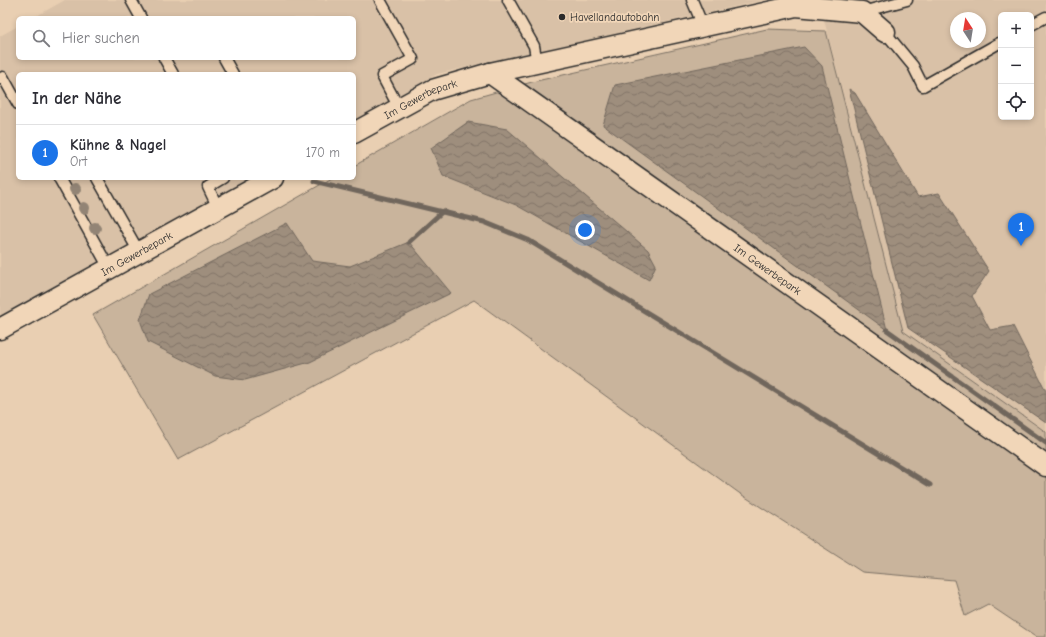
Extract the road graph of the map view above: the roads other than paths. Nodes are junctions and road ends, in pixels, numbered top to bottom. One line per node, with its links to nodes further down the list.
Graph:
1 (131, 0): 7 (lane)
2 (380, 0): 21 (lane)
3 (508, 0): 15 (lane)
4 (692, 0): 10 (lane)
5 (907, 0): 6 (lane)
6 (862, 12): 10 (street, Im Gewerbepark); 11 (street)
7 (140, 16)
8 (1046, 17): 9 (lane)
9 (1034, 23)
10 (703, 26): 15 (street, Im Gewerbepark)
11 (885, 32): 12 (lane)
12 (998, 44)
13 (165, 60): 16 (lane)
14 (225, 60): 17 (lane)
15 (538, 63): 18 (street, Im Gewerbepark)
16 (171, 72)
17 (232, 72)
18 (490, 73): 21 (street, Im Gewerbepark); 31 (street, Im Gewerbepark)
19 (0, 78): 20 (lane)
20 (16, 100)
21 (399, 108): 22 (street, Im Gewerbepark)
22 (356, 132)
23 (60, 180): 29 (lane)
24 (98, 180): 28 (lane)
25 (220, 180): 27 (lane)
26 (269, 180): 27 (street, Im Gewerbepark)
27 (218, 208): 28 (street, Im Gewerbepark)
28 (140, 252): 29 (street, Im Gewerbepark)
29 (110, 268): 30 (street, Im Gewerbepark)
30 (0, 329)
31 (1046, 466)

